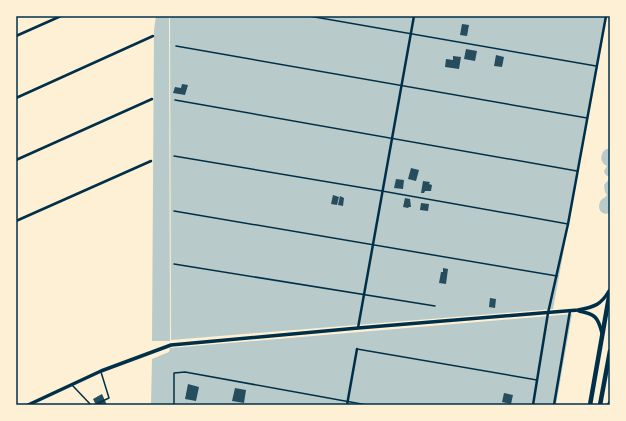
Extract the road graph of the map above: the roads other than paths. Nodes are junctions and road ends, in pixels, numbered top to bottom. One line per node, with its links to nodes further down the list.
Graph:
1 (60, 16): 6 (street)
2 (309, 16): 5 (lane)
3 (414, 16): 5 (street)
4 (606, 16): 9 (street)
5 (410, 34): 9 (lane); 10 (street)
6 (16, 36)
7 (152, 36): 11 (street)
8 (176, 46): 10 (lane)
9 (596, 66): 14 (street)
10 (401, 86): 14 (lane); 15 (street)
11 (16, 98)
12 (152, 98): 17 (street)
13 (175, 100): 15 (lane)
14 (587, 118): 19 (street)
15 (392, 138): 19 (lane); 20 (street)
16 (174, 156): 20 (lane)
17 (16, 160)
18 (151, 161): 22 (street)
19 (577, 171): 23 (street)
20 (382, 191): 23 (lane); 24 (street)
21 (174, 211): 24 (lane)
22 (16, 221)
23 (568, 224): 26 (street)
24 (372, 244): 26 (lane); 28 (street)
25 (174, 264): 28 (lane)
26 (557, 276): 32 (street)
27 (610, 290): 30 (street); 34 (highway)
28 (363, 295): 29 (lane); 33 (street)
29 (434, 306)
30 (578, 310): 31 (street); 34 (street)
31 (570, 311): 32 (street); 47 (street)
32 (548, 313): 33 (street); 38 (street)
33 (358, 328): 37 (street)
34 (602, 336): 48 (highway)
35 (357, 349): 38 (lane); 40 (street)
36 (610, 351): 49 (highway)
37 (101, 371): 39 (street); 43 (lane)
38 (537, 380): 46 (street)
39 (72, 384): 41 (street); 42 (lane)
40 (348, 403): 44 (lane); 45 (lane)
41 (28, 405)
42 (91, 405)
43 (94, 405)
44 (174, 405)
45 (367, 405)
46 (533, 405)
47 (554, 405)
48 (590, 405)
49 (600, 405)

